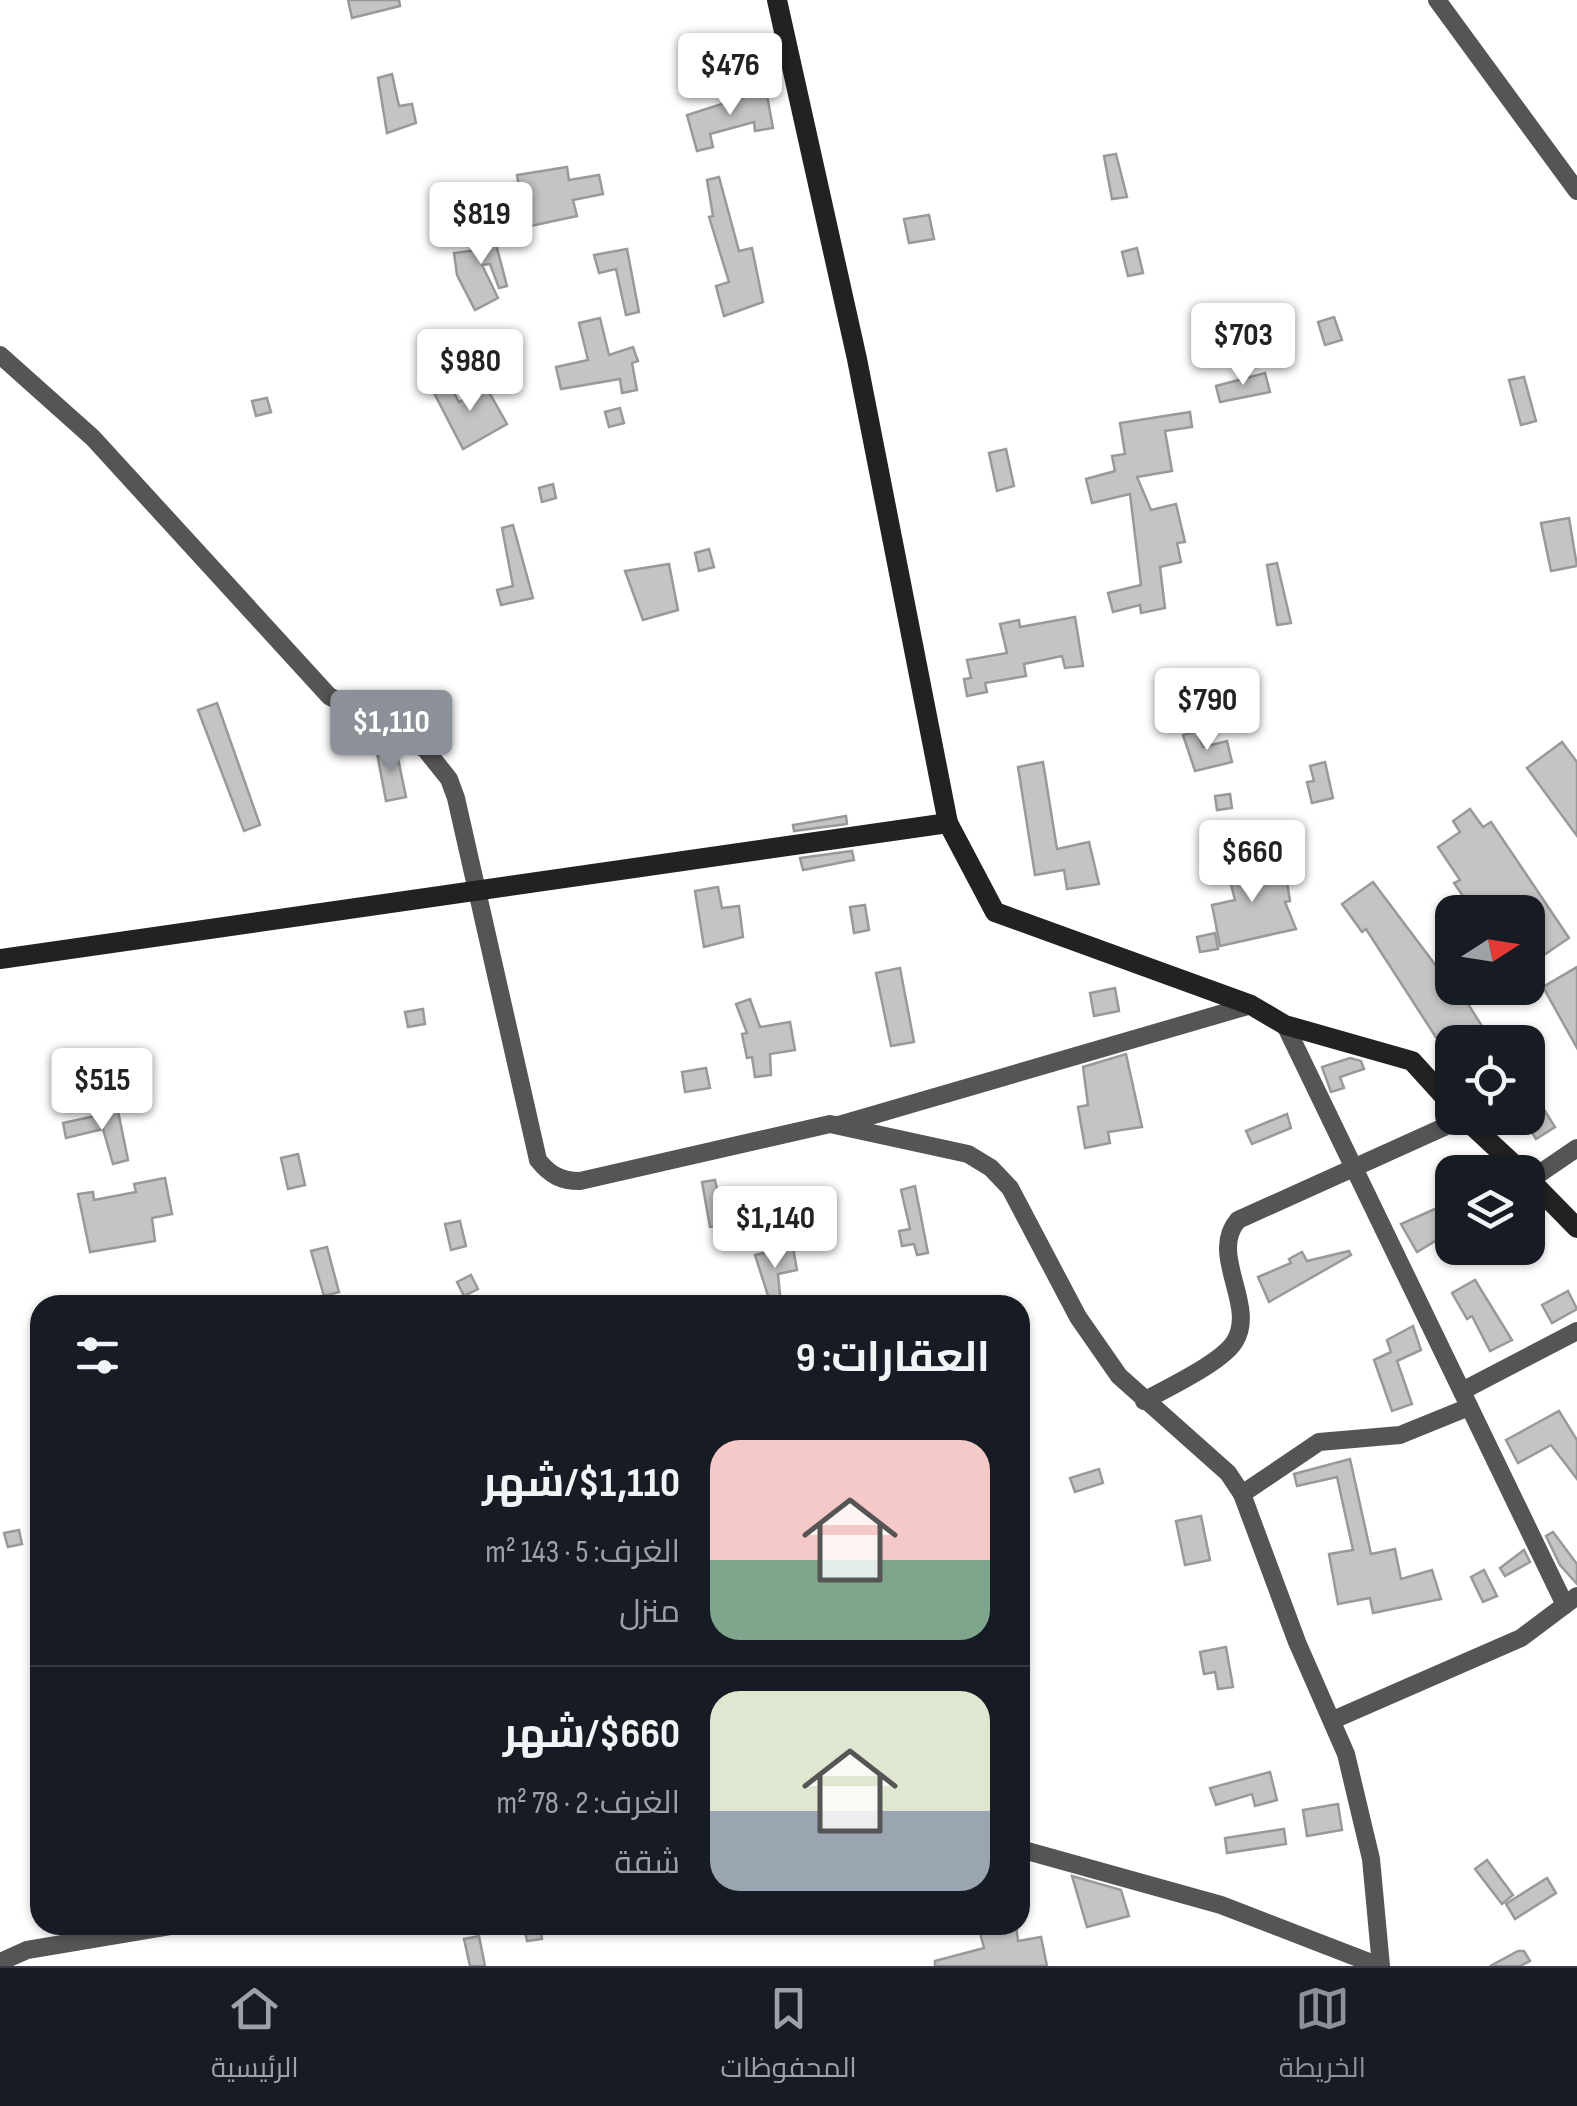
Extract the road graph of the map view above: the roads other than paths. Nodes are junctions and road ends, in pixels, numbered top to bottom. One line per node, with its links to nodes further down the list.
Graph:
1 (777, 0): 5 (street)
2 (1437, 0): 3 (street)
3 (1577, 191)
4 (0, 355): 6 (street)
5 (948, 823): 6 (street); 8 (street)
6 (480, 890): 7 (street); 11 (street)
7 (0, 959)
8 (1252, 1005): 9 (street); 11 (street)
9 (1285, 1025): 10 (street); 17 (street)
10 (1435, 1086)
11 (839, 1125): 22 (street)
12 (1435, 1131): 17 (street)
13 (1482, 1135): 15 (street)
14 (1577, 1148): 16 (street)
15 (1503, 1155)
16 (1545, 1166)
17 (1354, 1167): 21 (street); 22 (street)
18 (1545, 1196): 19 (street)
19 (1577, 1228)
20 (1577, 1331): 21 (street)
21 (1466, 1399): 23 (street); 24 (street)
22 (1144, 1402): 23 (street)
23 (1242, 1494): 25 (street)
24 (1571, 1601): 25 (street)
25 (1333, 1720): 29 (street)
26 (1030, 1852): 29 (street)
27 (116, 1935): 28 (street)
28 (0, 1962)
29 (1380, 1966)

